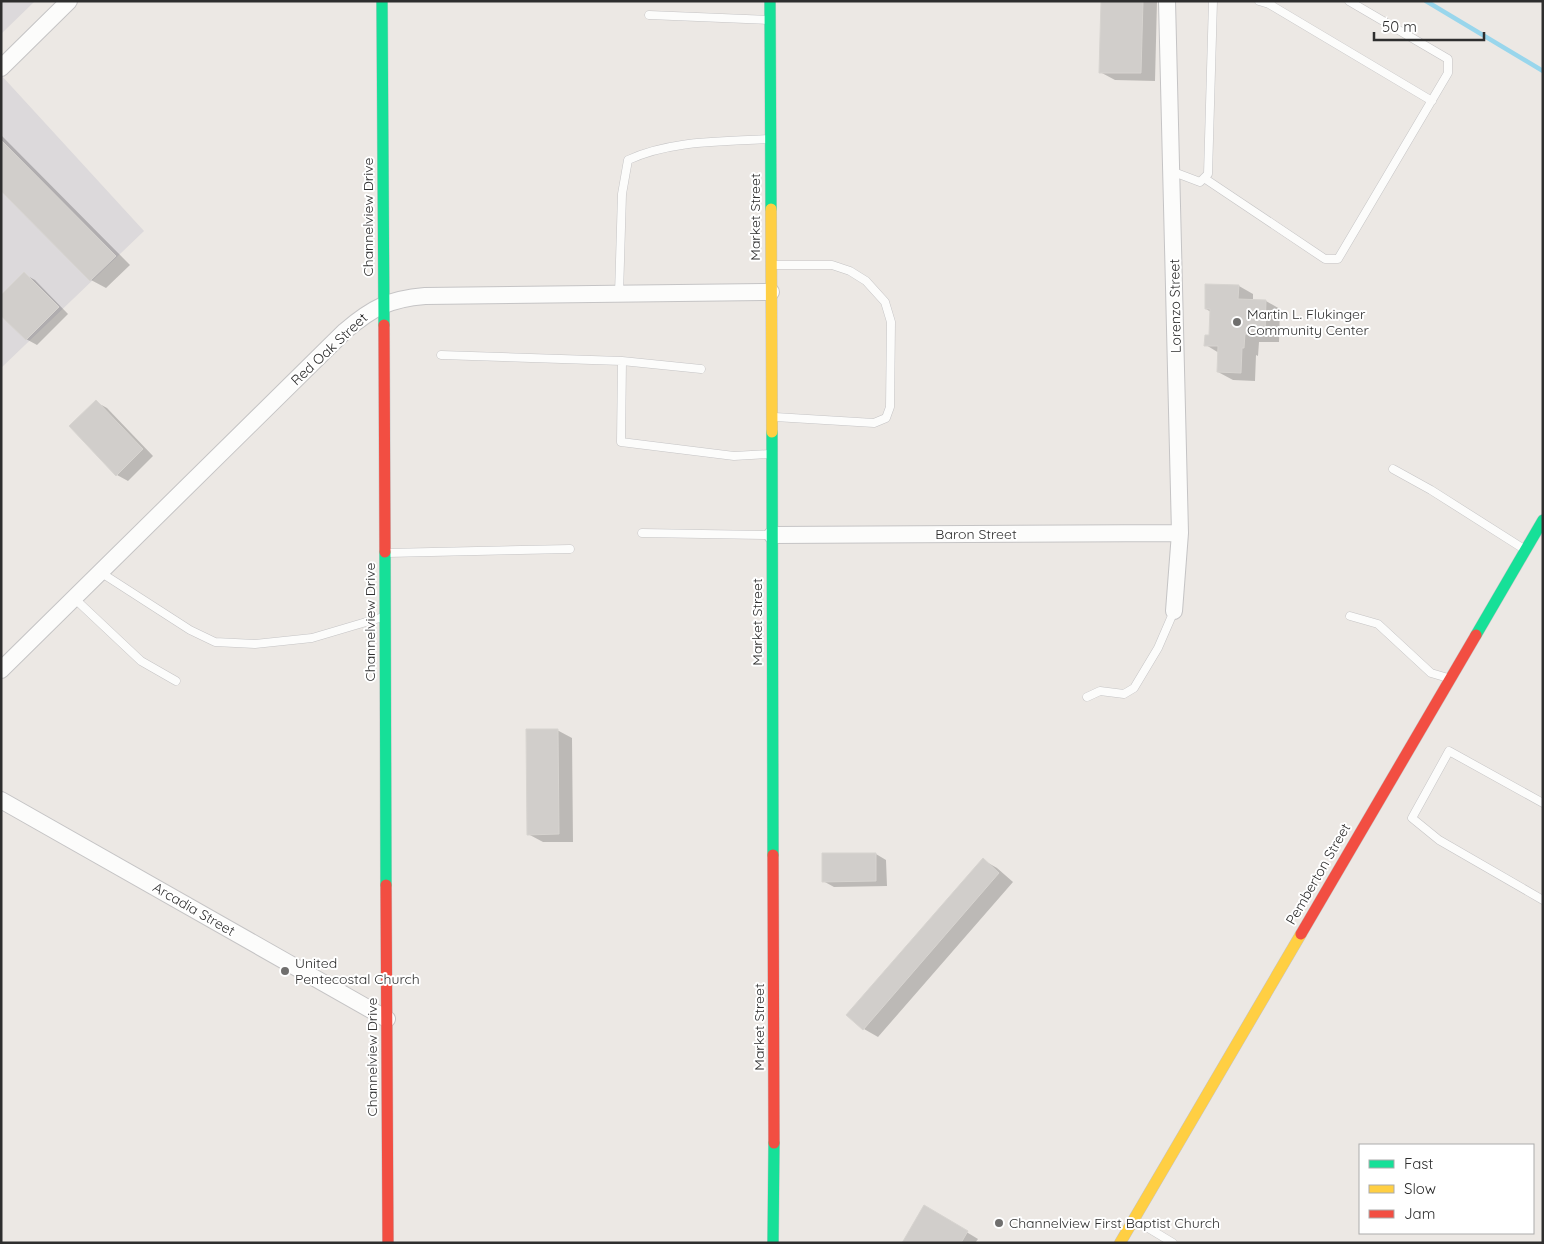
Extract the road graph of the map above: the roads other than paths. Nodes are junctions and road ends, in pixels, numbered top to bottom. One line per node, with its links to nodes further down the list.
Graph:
1 (70, 1): 11 (street)
2 (382, 1): 19 (street, Channelview Drive)
3 (770, 1): 10 (street, Market Street)
4 (1167, 1): 14 (street, Lorenzo Street)
5 (1212, 1): 15 (lane)
6 (1259, 1): 8 (lane)
7 (1349, 1): 12 (lane)
8 (1270, 3): 12 (lane)
9 (649, 15): 10 (lane)
10 (770, 20): 13 (street, Market Street)
11 (1, 68)
12 (1432, 102): 15 (lane)
13 (770, 139): 16 (street, Market Street); 18 (lane)
14 (1171, 171): 15 (lane); 28 (street, Lorenzo Street)
15 (1204, 178)
16 (770, 265): 17 (street, Market Street); 23 (lane)
17 (771, 292): 18 (street, Red Oak Street); 23 (street, Market Street)
18 (619, 294): 19 (street, Red Oak Street)
19 (384, 304): 32 (street, Channelview Drive); 33 (street, Red Oak Street)
20 (441, 355): 21 (lane)
21 (622, 361): 22 (lane); 24 (lane)
22 (701, 369)
23 (771, 417): 24 (street, Market Street)
24 (771, 453): 29 (street, Market Street)
25 (1393, 469): 31 (lane)
26 (1543, 520): 31 (street, Pemberton Street)
27 (642, 533): 29 (lane)
28 (1180, 533): 29 (street, Baron Street); 35 (street, Lorenzo Street)
29 (772, 535): 48 (street, Market Street)
30 (570, 550): 32 (lane)
31 (1526, 550): 39 (street, Pemberton Street)
32 (385, 552): 37 (street, Channelview Drive)
33 (100, 572): 34 (street, Red Oak Street); 37 (lane)
34 (74, 598): 38 (street, Red Oak Street); 40 (lane)
35 (1174, 611): 41 (lane)
36 (1350, 616): 39 (lane)
37 (385, 617): 45 (street, Channelview Drive)
38 (1, 670)
39 (1450, 679): 46 (street, Pemberton Street)
40 (176, 681)
41 (1087, 697)
42 (1, 800): 45 (street, Arcadia Street)
43 (1543, 803): 44 (lane)
44 (1543, 900)
45 (387, 1019): 47 (street, Channelview Drive)
46 (1134, 1219): 49 (street, Pemberton Street); 50 (lane)
47 (388, 1243)
48 (773, 1243)
49 (1120, 1243)
50 (1173, 1243)

